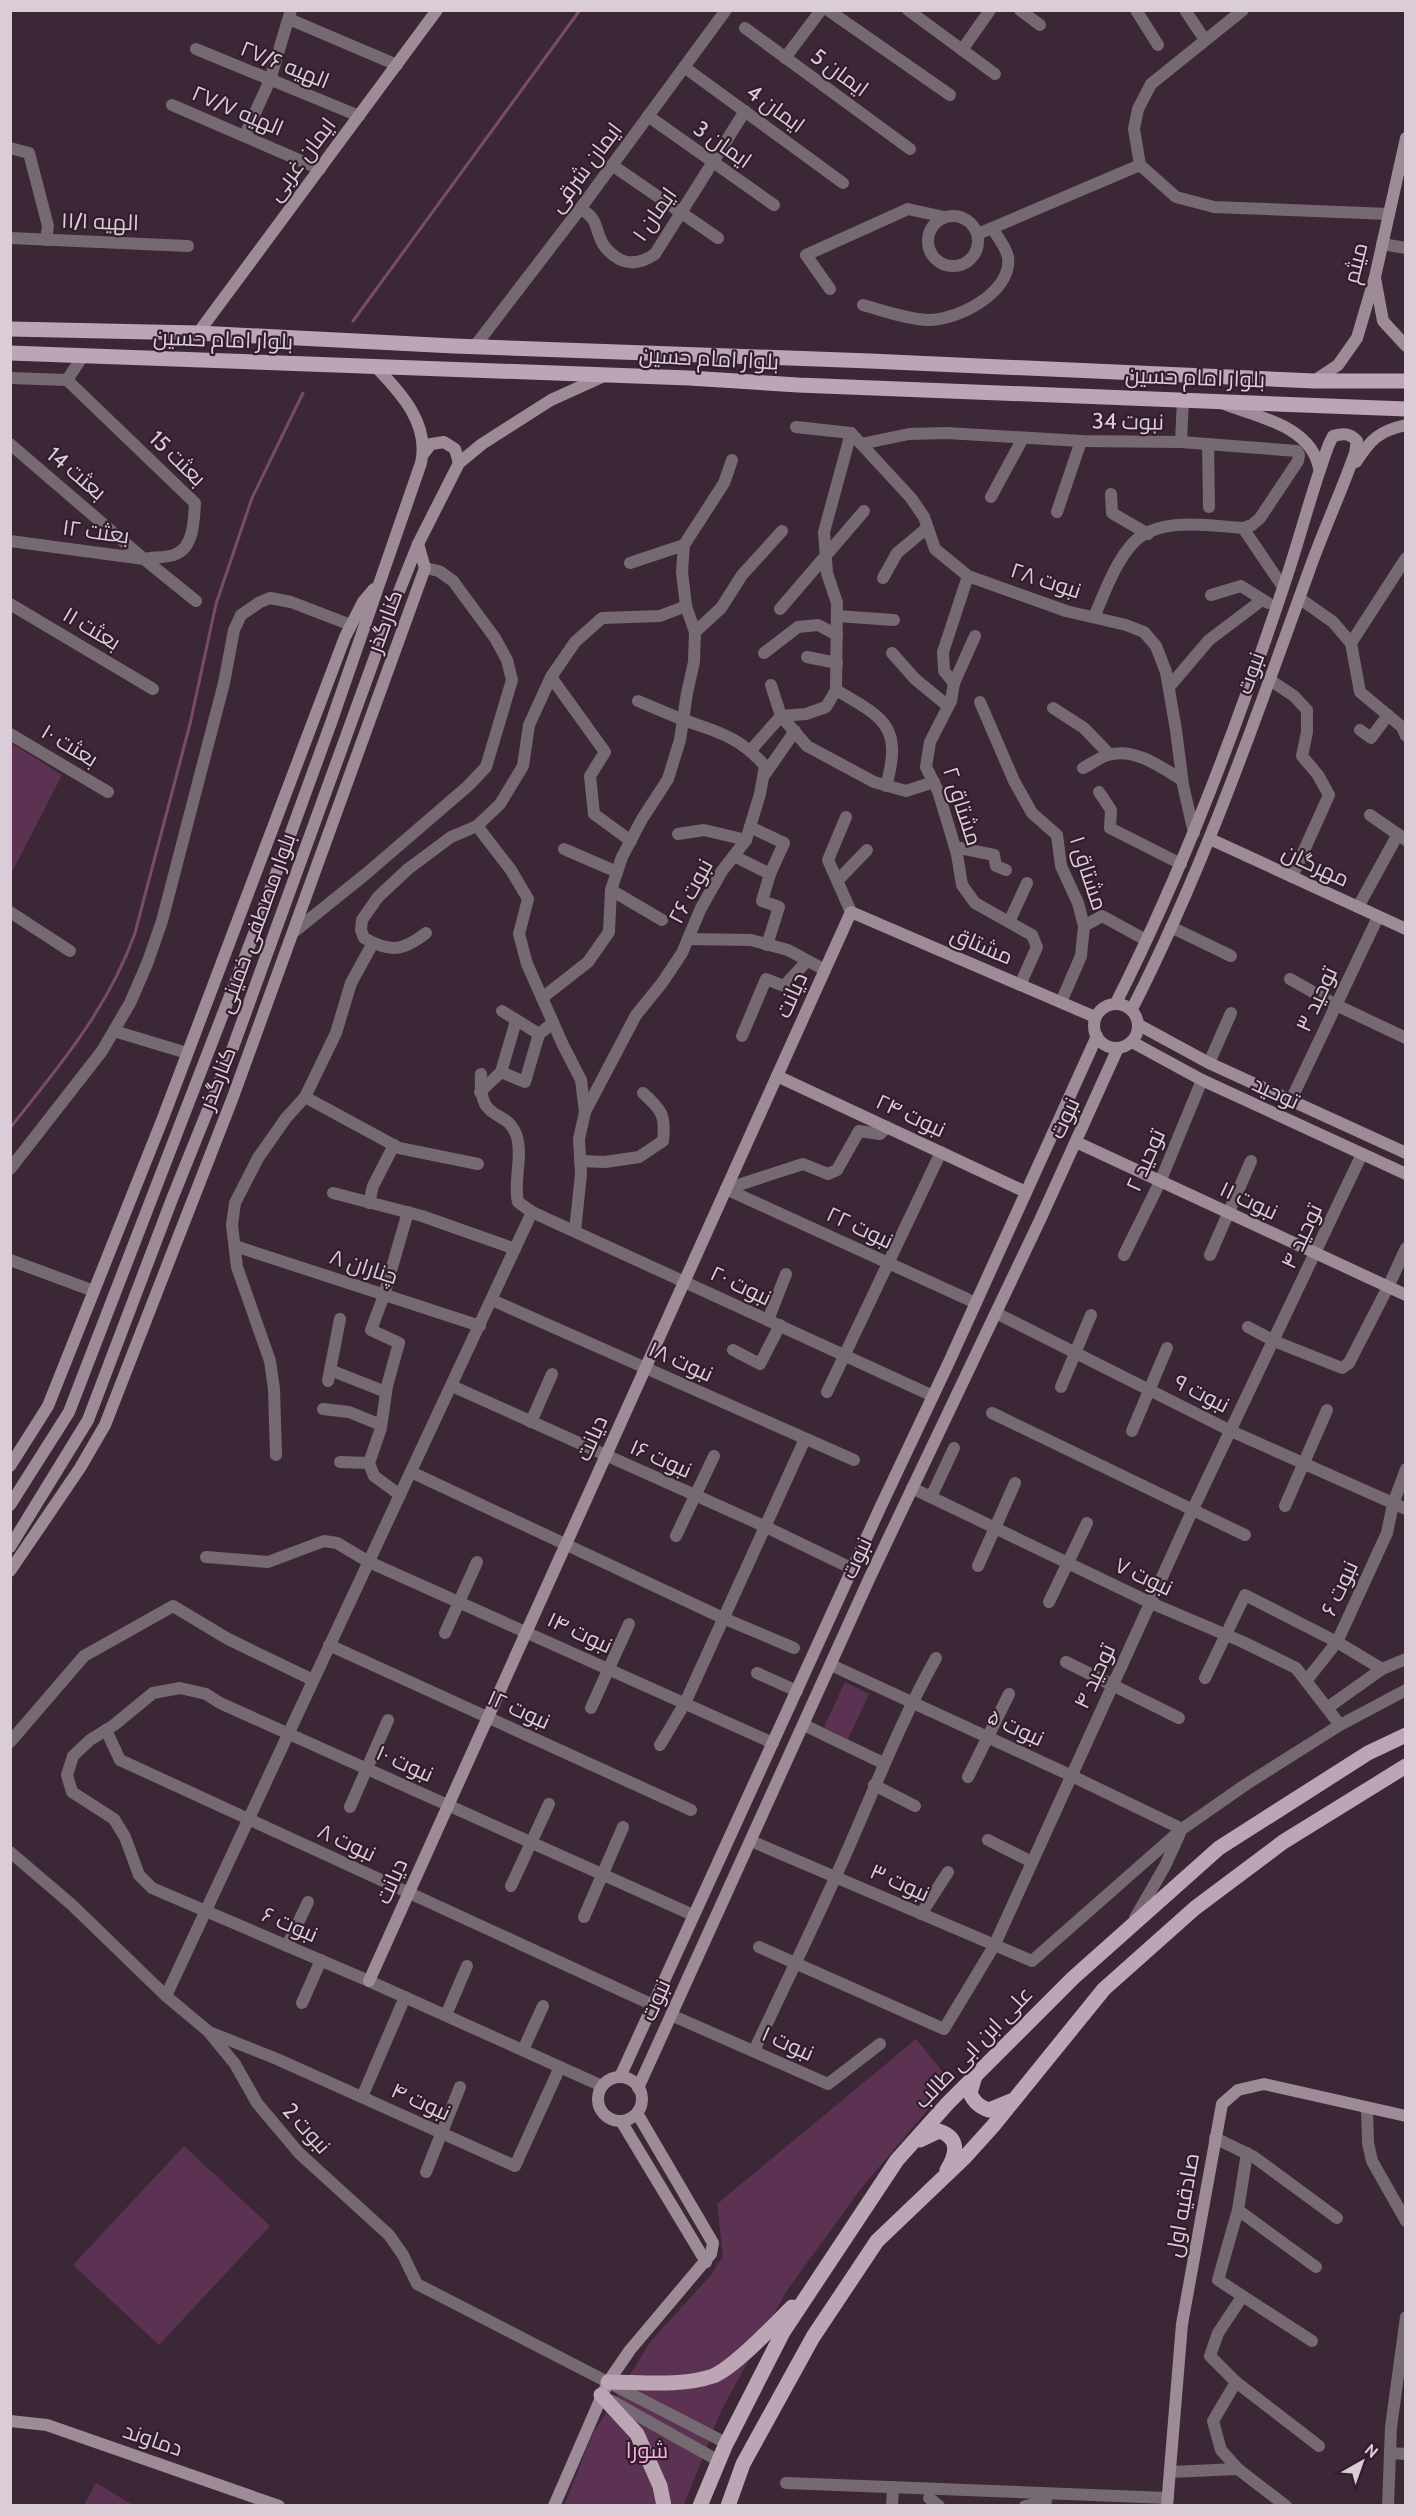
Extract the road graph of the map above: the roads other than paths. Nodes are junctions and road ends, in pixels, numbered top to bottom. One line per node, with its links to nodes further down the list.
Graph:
1 (437, 10): 20 (main road, ایمان غربی)
2 (726, 10): 21 (street, ایمان شرقی)
3 (821, 10): 19 (street)
4 (828, 10): 24 (street)
5 (908, 10): 18 (street)
6 (974, 10): 11 (street)
7 (1020, 10): 13 (street)
8 (1136, 10): 16 (street)
9 (1244, 10): 15 (street)
10 (1191, 13): 15 (street)
11 (987, 14): 18 (street)
12 (290, 15): 20 (street); 23 (street)
13 (1040, 25)
14 (745, 28): 19 (street, ایمان 5)
15 (1205, 40): 36 (street)
16 (1158, 45)
17 (196, 50): 23 (street, الهیه ۲۷/۶)
18 (962, 50): 22 (street)
19 (785, 58): 32 (street, ایمان 5)
20 (397, 65): 27 (main road, ایمان غربی)
21 (684, 67): 26 (street, ایمان 4); 28 (street, ایمان شرقی)
22 (995, 74)
23 (270, 80): 27 (street, الهیه ۲۷/۶); 29 (street)
24 (950, 95)
25 (172, 105): 29 (street, الهیه ۲۷/۷)
26 (745, 111): 34 (street, ایمان ۱); 38 (street, ایمان 4)
27 (359, 116): 37 (main road, ایمان غربی)
28 (648, 116): 34 (street, ایمان 3); 35 (street, ایمان شرقی)
29 (245, 135): 37 (street, الهیه ۲۷/۷)
30 (1406, 138): 33 (main road, میثم)
31 (10, 148): 48 (street)
32 (910, 149)
33 (1404, 151): 42 (main road, میثم)
34 (714, 164): 39 (street, ایمان 3); 41 (street, ایمان ۱)
35 (612, 165): 40 (street, ایمان شرقی); 41 (street)
36 (1140, 165): 42 (street); 44 (street)
37 (320, 169): 56 (main road, ایمان غربی)
38 (843, 183)
39 (774, 206)
40 (580, 209): 41 (street, ایمان ۱); 57 (street, ایمان شرقی)
41 (681, 214): 47 (street)
42 (1389, 214): 49 (main road, میثم)
43 (944, 217): 45 (street); 45 (street); 53 (street)
44 (992, 228): 45 (street); 54 (street)
45 (978, 234)
46 (10, 238): 48 (street, الهیه ۱۱/۱)
47 (718, 238)
48 (46, 240): 50 (street, الهیه ۱۱/۱)
49 (1382, 244): 51 (street); 52 (main road, میثم)
50 (189, 246)
51 (1406, 248)
52 (1375, 277): 58 (main road); 65 (main road, میثم)
53 (830, 289)
54 (863, 305)
55 (10, 329): 56 (main road, بلوار امام حسین)
56 (198, 333): 57 (main road, بلوار امام حسین)
57 (475, 346): 65 (main road, بلوار امام حسین)
58 (1406, 346)
59 (10, 353): 60 (main road, بلوار امام حسین)
60 (82, 356): 61 (main road, بلوار امام حسین); 64 (street)
61 (376, 367): 62 (main road, بلوار امام حسین); 79 (main road, بلوار مصطفی خمینی)
62 (606, 375): 67 (main road, بلوار امام حسین); 81 (main road, بلوار مصطفی خمینی)
63 (10, 378): 64 (street)
64 (67, 381): 98 (street, بعثت 15)
65 (1314, 381): 66 (main road, بلوار امام حسین)
66 (1406, 381)
67 (1183, 399): 68 (main road, بلوار امام حسین); 75 (street)
68 (1214, 400): 69 (main road, بلوار امام حسین); 82 (main road)
69 (1406, 409)
70 (1406, 425): 83 (main road)
71 (796, 427): 72 (street)
72 (851, 434): 77 (street, نبوت ۲۸); 96 (street)
73 (1023, 438): 74 (street, نبوت 34); 77 (street, نبوت 34); 85 (street)
74 (1081, 441): 75 (street, نبوت 34); 88 (street)
75 (1181, 442): 78 (street, نبوت 34)
76 (10, 444): 98 (street, بعثت 14)
77 (861, 444): 89 (street, نبوت ۲۸)
78 (1208, 444): 86 (street); 90 (street, نبوت 34)
79 (424, 453): 81 (main road); 103 (main road, بلوار مصطفی خمینی)
80 (732, 460): 95 (street)
81 (459, 463): 94 (main road, بلوار مصطفی خمینی)
82 (1317, 475): 83 (main road, نبوت); 104 (main road, نبوت)
83 (1345, 481): 106 (main road, نبوت)
84 (1111, 495): 92 (street)
85 (991, 497)
86 (1209, 507)
87 (864, 512): 96 (street)
88 (1057, 512)
89 (927, 528): 101 (street, نبوت ۲۸); 102 (street)
90 (1243, 528): 92 (street); 104 (street)
91 (782, 531): 117 (street)
92 (1148, 534): 114 (street)
93 (10, 541): 98 (street, بعثت ۱۲)
94 (418, 544): 100 (main road, کنارگذر); 317 (main road, بلوار مصطفی خمینی)
95 (684, 545): 99 (street); 110 (street)
96 (826, 558): 112 (street); 113 (street)
97 (1406, 558): 120 (street)
98 (144, 559): 108 (street, بعثت ۱۲)
99 (630, 563)
100 (425, 568): 183 (main road, کنارگذر); 183 (street)
101 (968, 576): 114 (street, نبوت ۲۸); 127 (street)
102 (883, 578)
103 (381, 581): 116 (main road, کنارگذر); 307 (main road, بلوار مصطفی خمینی)
104 (1283, 587): 111 (main road, نبوت)
105 (1211, 595): 107 (street)
106 (1299, 598): 120 (street); 126 (main road, نبوت)
107 (1262, 600): 111 (street); 129 (street)
108 (196, 601)
109 (10, 604): 130 (street, بعثت ۱۱)
110 (686, 606): 117 (street); 125 (street)
111 (1276, 608): 156 (main road, نبوت)
112 (780, 609)
113 (837, 616): 115 (street); 118 (street)
114 (1094, 616): 129 (street, نبوت ۲۸)
115 (894, 620)
116 (351, 625): 208 (street); 215 (main road, کنارگذر)
117 (695, 632): 138 (street)
118 (837, 635): 121 (street); 124 (street)
119 (975, 636): 127 (street, مشتاق ۲)
120 (1351, 643): 136 (street)
121 (764, 652)
122 (892, 652): 134 (street)
123 (807, 657): 124 (street)
124 (837, 663): 131 (street)
125 (551, 677): 154 (street); 161 (street)
126 (1270, 680): 159 (main road, نبوت); 170 (street)
127 (954, 683): 134 (street, مشتاق ۲)
128 (771, 685): 137 (street)
129 (1169, 687): 147 (street, نبوت ۲۸)
130 (153, 689)
131 (836, 690): 137 (street); 149 (street)
132 (638, 701): 138 (street)
133 (980, 702): 180 (street, مشتاق ۱)
134 (948, 706): 148 (street, مشتاق ۲)
135 (1053, 708): 144 (street)
136 (1388, 715): 139 (street); 142 (street)
137 (781, 716): 140 (street); 143 (street)
138 (683, 719): 143 (street); 161 (street)
139 (1360, 730)
140 (795, 731): 146 (street, نبوت ۲۶); 149 (street)
141 (10, 734): 150 (street, بعثت ۱۰)
142 (1406, 736)
143 (751, 750): 146 (street)
144 (1109, 754): 145 (street); 147 (street)
145 (1083, 768)
146 (763, 778): 155 (street, نبوت ۲۶)
147 (1182, 780): 156 (street, نبوت ۲۸)
148 (934, 783): 149 (street); 162 (street, مشتاق ۲)
149 (886, 786)
150 (108, 792)
151 (1099, 792): 166 (street)
152 (1370, 815): 158 (street)
153 (846, 817): 171 (street)
154 (477, 826): 187 (street); 197 (street)
155 (750, 827): 160 (street, نبوت ۲۶); 169 (street)
156 (1194, 833): 166 (main road, نبوت)
157 (678, 834): 160 (street)
158 (1402, 837): 174 (street)
159 (1210, 839): 170 (main road, مهرگان); 181 (main road, نبوت)
160 (746, 840): 165 (street, نبوت ۲۶)
161 (631, 841): 168 (street)
162 (955, 847): 167 (street); 179 (street, مشتاق ۲)
163 (564, 849): 168 (street)
164 (867, 850): 171 (street)
165 (734, 856): 169 (street); 185 (street, نبوت ۲۶)
166 (1181, 864): 186 (main road, نبوت)
167 (1006, 870)
168 (617, 872): 173 (street)
169 (770, 874): 188 (street)
170 (1292, 877): 174 (main road, مهرگان)
171 (838, 880): 176 (street)
172 (1027, 883): 179 (street)
173 (611, 890): 178 (street); 197 (street)
174 (1358, 907): 177 (main road, مهرگان)
175 (10, 912): 189 (street)
176 (851, 912): 192 (main road, دیانت); 194 (main road, مشتاق)
177 (1378, 917): 182 (main road, مهرگان); 200 (street, توحید ۳)
178 (662, 920)
179 (1009, 922): 194 (street, مشتاق ۲)
180 (1084, 926): 186 (street); 198 (street, مشتاق ۱)
181 (1171, 927): 190 (street); 196 (main road, نبوت)
182 (1406, 929)
183 (295, 931): 324 (main road, کنارگذر)
184 (426, 933): 187 (street)
185 (688, 939): 188 (street); 225 (street, نبوت ۲۶)
186 (1146, 940): 195 (main road, نبوت)
187 (373, 943): 223 (street)
188 (767, 945): 191 (street)
189 (70, 951)
190 (1231, 956)
191 (807, 961): 192 (street); 210 (street)
192 (825, 970): 219 (main road, دیانت)
193 (1290, 979): 200 (street)
194 (1020, 985): 198 (main road, مشتاق)
195 (1124, 988): 196 (main road); 199 (main road, نبوت)
196 (1140, 994): 201 (main road, نبوت)
197 (542, 998): 206 (street)
198 (1061, 1002): 204 (main road, مشتاق)
199 (1116, 1003): 201 (main road); 204 (main road)
200 (1336, 1005): 212 (street); 224 (street, توحید ۳)
201 (1132, 1009): 207 (main road)
202 (502, 1011): 205 (street)
203 (1231, 1013): 216 (street)
204 (1095, 1017): 211 (main road)
205 (516, 1021): 209 (street); 217 (street)
206 (553, 1023): 209 (street); 225 (street)
207 (1139, 1025): 213 (main road); 216 (main road, توحید)
208 (114, 1031): 215 (street); 235 (street)
209 (539, 1034): 217 (street)
210 (742, 1036)
211 (1097, 1036): 214 (main road); 239 (main road, نبوت)
212 (1406, 1038)
213 (1132, 1042): 214 (main road); 220 (main road, توحید)
214 (1118, 1048): 227 (main road, نبوت)
215 (188, 1053): 257 (main road, کنارگذر)
216 (1209, 1063): 224 (main road, توحید)
217 (501, 1072): 221 (street)
218 (481, 1074): 221 (street)
219 (777, 1076): 226 (main road, نبوت ۲۴); 238 (main road, دیانت)
220 (1202, 1080): 231 (main road, توحید); 237 (street, توحید ۲)
221 (480, 1092): 243 (street)
222 (643, 1093): 232 (street)
223 (305, 1097): 228 (street); 246 (street)
224 (1291, 1100): 230 (main road, توحید)
225 (585, 1112): 232 (street)
226 (887, 1127): 229 (main road, نبوت ۲۴); 238 (street)
227 (1076, 1142): 237 (main road, نبوت ۱۱); 262 (main road, نبوت)
228 (394, 1145): 234 (street); 241 (street)
229 (941, 1152): 239 (main road, نبوت ۲۴); 253 (street)
230 (1406, 1153)
231 (1362, 1154): 236 (main road, توحید); 249 (street, توحید ۴)
232 (580, 1161): 245 (street)
233 (1251, 1161): 244 (street)
234 (478, 1164)
235 (10, 1169)
236 (1406, 1174)
237 (1160, 1182): 244 (main road, نبوت ۱۱); 250 (street, توحید ۲)
238 (726, 1189): 253 (street, نبوت ۲۲); 255 (main road, دیانت)
239 (1026, 1192): 261 (main road, نبوت)
240 (333, 1193): 241 (street)
241 (369, 1203): 242 (street)
242 (408, 1212): 248 (street); 258 (street)
243 (532, 1212): 245 (street, نبوت ۲۰); 248 (street)
244 (1228, 1214): 249 (main road, نبوت ۱۱); 251 (street)
245 (575, 1231): 255 (street, نبوت ۲۰)
246 (235, 1246): 258 (street, چناران ۸); 291 (street)
247 (1406, 1248): 256 (street)
248 (515, 1249): 260 (street)
249 (1316, 1254): 256 (main road, نبوت ۱۱); 269 (street, توحید ۴)
250 (1124, 1255)
251 (1210, 1255)
252 (10, 1260): 257 (street)
253 (889, 1263): 261 (street, نبوت ۲۲); 273 (street)
254 (786, 1274): 265 (street)
255 (684, 1282): 265 (street, نبوت ۲۰); 274 (main road, دیانت)
256 (1389, 1287): 259 (main road, نبوت ۱۱); 269 (street)
257 (94, 1291): 298 (main road, کنارگذر)
258 (384, 1295): 267 (street, چناران ۸); 279 (street)
259 (1406, 1295)
260 (492, 1300): 267 (street); 274 (street, نبوت ۱۸)
261 (976, 1303): 262 (main road); 281 (main road, نبوت)
262 (996, 1312): 272 (street, نبوت ۹); 302 (main road, نبوت)
263 (1091, 1315): 272 (street)
264 (340, 1319): 279 (street)
265 (768, 1320): 266 (street, نبوت ۲۰)
266 (780, 1325): 271 (street); 273 (street, نبوت ۲۰)
267 (480, 1326): 276 (street)
268 (1248, 1327): 269 (street)
269 (1274, 1341): 288 (street, توحید ۴)
270 (1167, 1348): 278 (street)
271 (733, 1350)
272 (1074, 1352): 277 (street); 278 (street, نبوت ۹)
273 (844, 1355): 280 (street); 281 (street, نبوت ۲۰)
274 (645, 1369): 289 (street, نبوت ۱۸); 292 (main road, دیانت)
275 (552, 1374): 285 (street)
276 (452, 1386): 285 (street, نبوت ۱۶); 300 (street)
277 (1061, 1387)
278 (1150, 1390): 287 (street); 288 (street, نبوت ۹)
279 (386, 1392): 286 (street)
280 (827, 1392)
281 (933, 1396): 323 (main road, نبوت)
282 (323, 1409): 286 (street)
283 (1327, 1410): 297 (street)
284 (992, 1413): 309 (street)
285 (531, 1422): 292 (street, نبوت ۱۶)
286 (381, 1425): 296 (street)
287 (1132, 1431)
288 (1231, 1431): 297 (street, نبوت ۹); 309 (street, توحید ۴)
289 (805, 1438): 294 (street, نبوت ۱۸); 312 (street)
290 (954, 1448): 305 (street)
291 (276, 1455)
292 (605, 1456): 304 (street, نبوت ۱۶); 316 (main road, دیانت)
293 (714, 1456): 304 (street)
294 (854, 1460)
295 (340, 1462): 296 (street)
296 (369, 1463): 303 (street)
297 (1304, 1464): 306 (street, نبوت ۹); 308 (street)
298 (10, 1466)
299 (1406, 1469): 306 (street, نبوت ۶)
300 (411, 1472): 303 (street); 316 (street)
301 (1015, 1483): 313 (street)
302 (912, 1488): 305 (street, نبوت ۷); 325 (main road, نبوت)
303 (400, 1495): 319 (street)
304 (697, 1496): 312 (street, نبوت ۱۶); 315 (street)
305 (931, 1497): 313 (street, نبوت ۷)
306 (1393, 1504): 310 (street, نبوت ۹); 334 (street, نبوت ۶)
307 (10, 1506)
308 (1285, 1506)
309 (1193, 1509): 314 (street); 328 (street, توحید ۴)
310 (1406, 1509)
311 (1087, 1523): 321 (street)
312 (764, 1526): 323 (street, نبوت ۱۶); 329 (street)
313 (994, 1527): 321 (street, نبوت ۷); 322 (street)
314 (1245, 1535)
315 (676, 1536)
316 (566, 1544): 329 (street); 331 (main road, دیانت)
317 (10, 1547)
318 (206, 1557): 319 (street, نبوت ۱۴)
319 (369, 1562): 326 (street, نبوت ۱۴); 335 (street)
320 (477, 1562): 326 (street)
321 (1068, 1563): 327 (street); 328 (street, نبوت ۷)
322 (978, 1566)
323 (853, 1569): 325 (main road); 349 (main road, نبوت)
324 (10, 1571)
325 (870, 1577): 340 (main road, نبوت)
326 (458, 1601): 331 (street, نبوت ۱۴); 332 (street)
327 (1049, 1602)
328 (1151, 1603): 333 (street, نبوت ۷); 347 (street, توحید ۴)
329 (723, 1618): 336 (street); 352 (street)
330 (629, 1624): 341 (street)
331 (527, 1631): 341 (street, نبوت ۱۴); 355 (main road, دیانت)
332 (445, 1633)
333 (1226, 1635): 334 (street); 344 (street); 346 (street, نبوت ۷)
334 (1337, 1642): 342 (street); 346 (street, نبوت ۶)
335 (329, 1645): 345 (street); 355 (street, نبوت ۱۲)
336 (794, 1648)
337 (936, 1658): 351 (street)
338 (1406, 1659): 342 (street)
339 (1066, 1662): 347 (street)
340 (831, 1665): 351 (street, نبوت ۵); 358 (main road, نبوت)
341 (608, 1668): 352 (street, نبوت ۱۴); 353 (street)
342 (1382, 1669): 354 (street)
343 (757, 1673): 349 (street)
344 (1204, 1678)
345 (313, 1680): 361 (street); 364 (street)
346 (1306, 1681): 354 (street, نبوت ۷)
347 (1114, 1685): 356 (street); 370 (street, توحید ۴)
348 (1406, 1690): 359 (street)
349 (797, 1691): 365 (main road, نبوت)
350 (1009, 1694): 363 (street)
351 (911, 1702): 363 (street, نبوت ۵); 367 (street)
352 (685, 1703): 365 (street, نبوت ۱۴); 366 (street)
353 (591, 1708)
354 (1327, 1708): 359 (street, نبوت ۷)
355 (487, 1718): 374 (main road, دیانت); 377 (street, نبوت ۱۲)
356 (1179, 1718)
357 (388, 1720): 369 (street)
358 (804, 1725): 367 (street); 382 (main road, نبوت)
359 (1340, 1725): 380 (street)
360 (106, 1730): 361 (street, نبوت ۱۰); 378 (street, نبوت ۸); 392 (street, نبوت ۶)
361 (288, 1733): 369 (street, نبوت ۱۰); 378 (street)
362 (1406, 1735): 397 (main road, علی ابن ابی طالب)
363 (988, 1738): 370 (street, نبوت ۵); 371 (street)
364 (10, 1742)
365 (773, 1743): 394 (main road, نبوت)
366 (660, 1745)
367 (883, 1763): 372 (street)
368 (1406, 1766): 423 (main road)
369 (366, 1768): 374 (street, نبوت ۱۰); 376 (street)
370 (1072, 1776): 380 (street, نبوت ۵); 385 (street, توحید ۴)
371 (968, 1777)
372 (874, 1785): 375 (street); 388 (street)
373 (549, 1804): 383 (street)
374 (448, 1805): 383 (street, نبوت ۱۰); 390 (main road, دیانت)
375 (915, 1806)
376 (350, 1807)
377 (691, 1810)
378 (247, 1819): 390 (street, نبوت ۸); 392 (street)
379 (623, 1827): 387 (street)
380 (1182, 1829): 397 (street); 399 (street, نبوت ۳)
381 (988, 1840): 385 (street)
382 (751, 1841): 388 (street, نبوت ۳); 396 (main road, نبوت)
383 (530, 1842): 387 (street, نبوت ۱۰); 389 (street)
384 (10, 1852): 405 (street, نبوت 2)
385 (1032, 1862): 399 (street, توحید ۴)
386 (948, 1872): 393 (street)
387 (603, 1875): 394 (street, نبوت ۱۰); 395 (street)
388 (836, 1876): 393 (street, نبوت ۳); 402 (street)
389 (511, 1886)
390 (408, 1893): 404 (main road, دیانت); 408 (street, نبوت ۸)
391 (308, 1902): 398 (street)
392 (204, 1910): 398 (street, نبوت ۶); 405 (street)
393 (921, 1914): 399 (street, نبوت ۳)
394 (693, 1915): 396 (main road); 408 (main road, نبوت)
395 (584, 1917)
396 (712, 1923): 411 (main road, نبوت)
397 (1130, 1928): 417 (main road, علی ابن ابی طالب)
398 (287, 1946): 401 (street, نبوت ۶)
399 (994, 1946): 402 (street, توحید ۴)
400 (759, 1947): 402 (street, توحید ۴)
401 (321, 1960): 404 (street, نبوت ۶); 407 (street)
402 (795, 1964): 415 (street)
403 (467, 1966): 410 (street)
404 (369, 1981): 406 (street, نبوت ۶)
405 (166, 1996): 412 (street, نبوت 2)
406 (405, 1997): 410 (street, نبوت ۶); 422 (street)
407 (302, 2003)
408 (653, 2005): 418 (main road, نبوت)
409 (543, 2006): 414 (street)
410 (446, 2015): 414 (street, نبوت ۶)
411 (671, 2015): 415 (street, نبوت ۱); 421 (main road, نبوت)
412 (208, 2031): 422 (street, نبوت ۴); 445 (street, نبوت 2)
413 (880, 2044): 415 (street, نبوت ۱)
414 (523, 2050): 416 (street, نبوت ۶)
415 (754, 2051)
416 (560, 2067): 419 (street, نبوت ۶); 428 (street, نبوت ۴)
417 (977, 2074): 423 (main road); 430 (main road, علی ابن ابی طالب)
418 (620, 2077): 419 (main road); 421 (main road)
419 (602, 2086): 427 (main road)
420 (460, 2087): 428 (street)
421 (638, 2088): 425 (main road)
422 (362, 2097): 428 (street, نبوت ۴)
423 (1015, 2100): 433 (main road)
424 (1367, 2108): 426 (main road, صادقیه اول); 429 (main road, صادقیه اول); 436 (street)
425 (637, 2112): 427 (main road); 437 (main road)
426 (1406, 2116)
427 (621, 2121): 437 (main road)
428 (441, 2133): 432 (street)
429 (1215, 2138): 431 (street); 453 (main road, صادقیه اول)
430 (906, 2150): 433 (main road); 439 (main road, علی ابن ابی طالب)
431 (1247, 2153): 434 (street); 435 (street)
432 (426, 2172)
433 (943, 2178): 462 (main road)
434 (1238, 2210): 438 (street); 440 (street)
435 (1337, 2218)
436 (1406, 2221)
437 (706, 2262): 445 (main road)
438 (1316, 2266)
439 (812, 2288): 445 (main road); 447 (main road, علی ابن ابی طالب)
440 (1242, 2296): 442 (street); 444 (street)
441 (1406, 2317): 443 (street)
442 (1312, 2341)
443 (1402, 2374): 449 (street)
444 (1236, 2382): 448 (street); 452 (street)
445 (604, 2389): 447 (street); 451 (street); 459 (main road); 460 (main road)
446 (10, 2421): 458 (main road, دماوند)
447 (726, 2443): 451 (main road, علی ابن ابی طالب)
448 (1319, 2446)
449 (1390, 2453): 450 (street); 466 (street)
450 (1406, 2454)
451 (719, 2461): 461 (main road, علی ابن ابی طالب)
452 (1238, 2469): 453 (street); 465 (street)
453 (1170, 2472): 457 (main road, صادقیه اول)
454 (786, 2483): 455 (street)
455 (893, 2487): 456 (street); 463 (street)
456 (1045, 2500): 457 (street); 464 (street)
457 (1168, 2502)
458 (279, 2505)
459 (555, 2505)
460 (664, 2505)
461 (700, 2505)
462 (728, 2505)
463 (892, 2505)
464 (1025, 2505)
465 (1286, 2505)
466 (1388, 2505)

